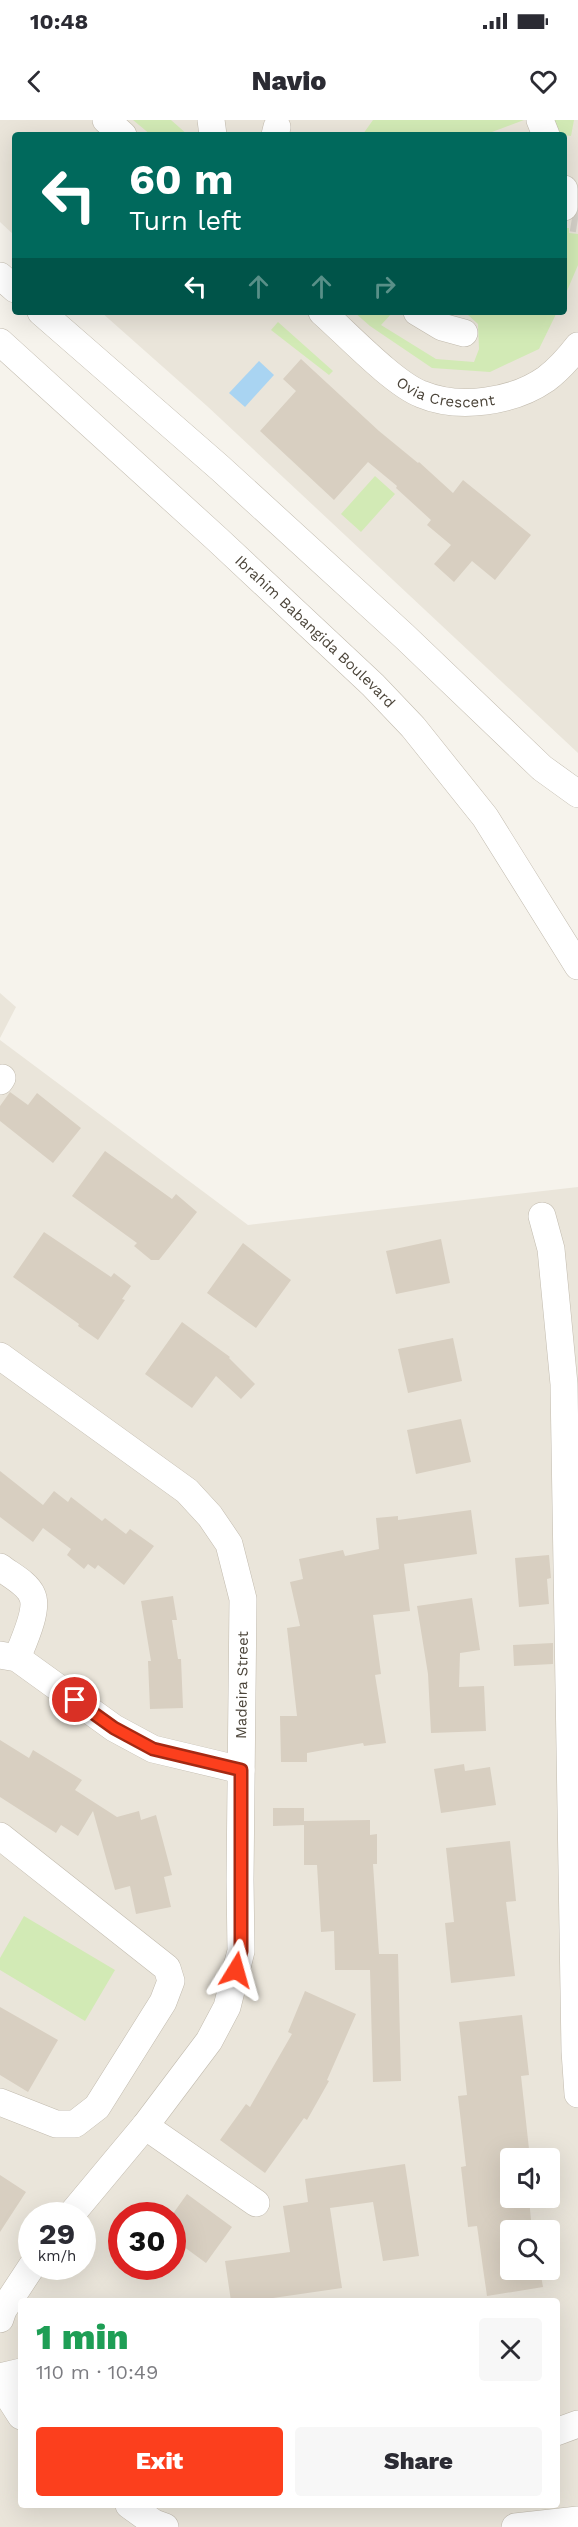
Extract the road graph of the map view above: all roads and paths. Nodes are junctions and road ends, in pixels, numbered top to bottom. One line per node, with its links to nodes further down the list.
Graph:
1 (106, 120): 2 (street)
2 (120, 132)
3 (0, 276): 4 (street)
4 (12, 286)
5 (44, 315): 11 (street)
6 (325, 315): 10 (street, Ovia Crescent)
7 (422, 315): 8 (street)
8 (464, 333)
9 (0, 342): 12 (street, Ibrahim Babangida Boulevard)
10 (578, 346)
11 (578, 794)
12 (578, 966)
13 (542, 1216): 19 (street)
14 (0, 1356): 17 (street, Madeira Street)
15 (0, 1567): 16 (street)
16 (9, 1657): 17 (street)
17 (241, 1770): 21 (street, Madeira Street)
18 (0, 1836): 20 (street)
19 (578, 2094)
20 (0, 2102)
21 (145, 2126): 22 (street, Madeira Street); 23 (street)
22 (82, 2202)
23 (256, 2203)
24 (23, 2280): 25 (street)
25 (0, 2319)
26 (18, 2373): 27 (street)
27 (0, 2377)
28 (0, 2383): 29 (street)
29 (18, 2411)
30 (578, 2424): 31 (street)
31 (560, 2431)
32 (133, 2508): 34 (street)
33 (578, 2520): 35 (street)
34 (165, 2527)
35 (515, 2527)

